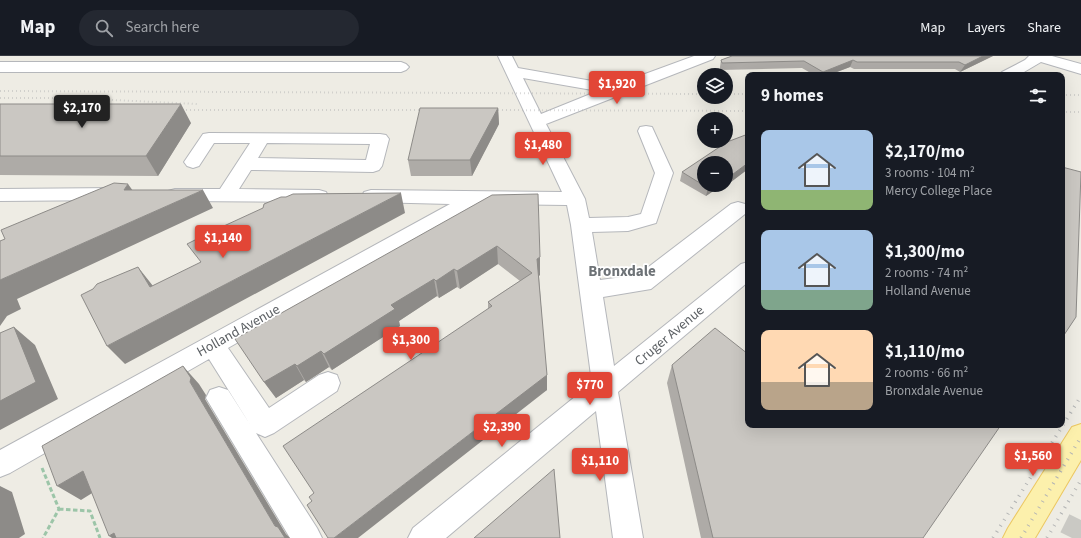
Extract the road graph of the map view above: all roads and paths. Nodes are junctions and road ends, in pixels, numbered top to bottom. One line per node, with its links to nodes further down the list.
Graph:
1 (62, 56): 7 (street)
2 (505, 56): 10 (street)
3 (708, 56): 5 (street)
4 (1038, 56): 9 (street); 11 (street)
5 (690, 60): 12 (street)
6 (0, 67): 7 (street)
7 (28, 67): 8 (street)
8 (401, 67)
9 (1081, 69)
10 (512, 71): 12 (street); 13 (street)
11 (1012, 72)
12 (616, 90): 13 (street)
13 (538, 121): 22 (street)
14 (646, 132): 25 (street)
15 (262, 138): 16 (street); 17 (street); 17 (street)
16 (193, 162)
17 (246, 164): 20 (street)
18 (158, 194): 20 (street)
19 (0, 195): 24 (street)
20 (226, 195): 21 (street)
21 (476, 197): 22 (street); 28 (street, Holland Avenue)
22 (575, 199): 25 (street)
23 (738, 209): 27 (street)
24 (78, 212)
25 (581, 225): 27 (street)
26 (745, 272): 30 (street, Cruger Avenue)
27 (591, 290): 30 (street)
28 (212, 344): 29 (street); 33 (street, Holland Avenue)
29 (328, 383)
30 (606, 387): 39 (street, Cruger Avenue); 40 (street)
31 (219, 398): 38 (street)
32 (1081, 436): 41 (main road)
33 (33, 445): 34 (street, Holland Avenue); 35 (path)
34 (0, 464)
35 (59, 509): 36 (path); 37 (path)
36 (43, 538)
37 (100, 538)
38 (307, 538)
39 (423, 538)
40 (628, 538)
41 (1018, 538)

